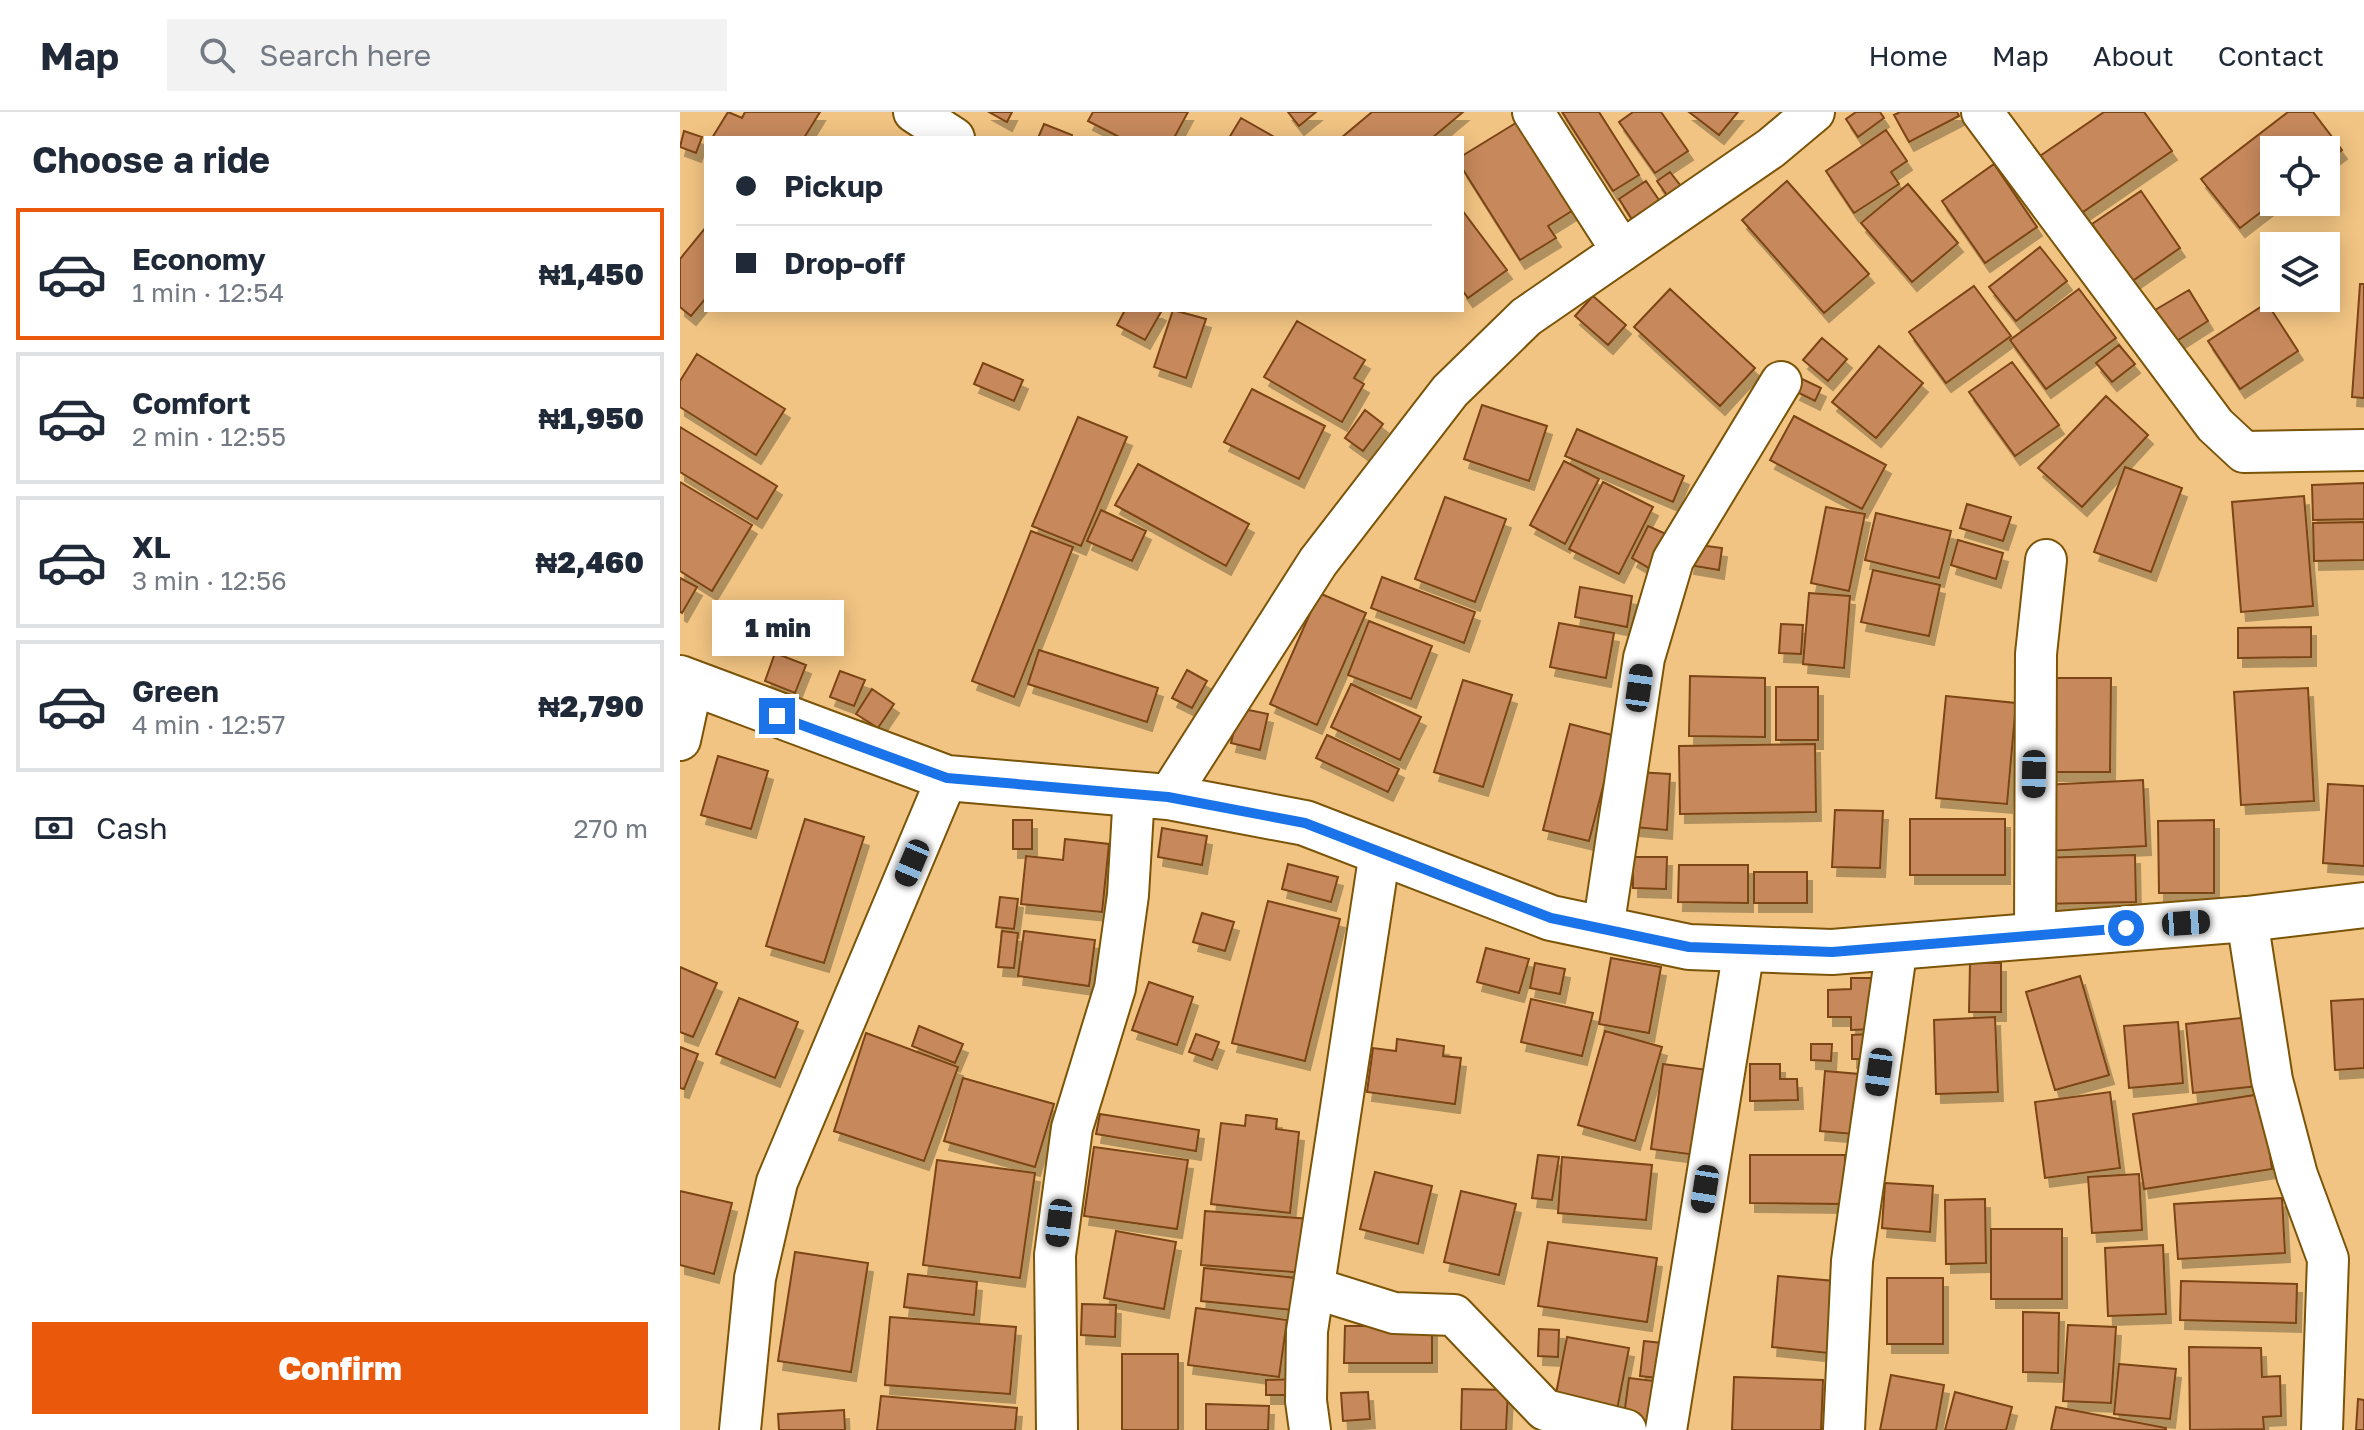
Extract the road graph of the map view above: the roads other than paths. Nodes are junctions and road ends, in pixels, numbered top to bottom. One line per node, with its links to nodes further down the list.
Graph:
1 (914, 112): 5 (street)
2 (1533, 112): 6 (street)
3 (1814, 112): 6 (street)
4 (1982, 112): 8 (street)
5 (951, 136)
6 (1622, 251): 13 (street)
7 (1781, 382): 17 (street)
8 (2364, 450)
9 (2046, 560): 18 (street)
10 (686, 682): 11 (street); 12 (street)
11 (680, 740)
12 (947, 778): 13 (street); 22 (street)
13 (1151, 795): 14 (street); 23 (street)
14 (1380, 852): 17 (street); 21 (street)
15 (2364, 905): 16 (street)
16 (2247, 919): 18 (street); 28 (street)
17 (1603, 929): 20 (street)
18 (2035, 935): 19 (street)
19 (1897, 946): 20 (street); 27 (street)
20 (1744, 949): 26 (street)
21 (1314, 1288): 24 (street); 25 (street)
22 (740, 1430)
23 (1057, 1430)
24 (1310, 1430)
25 (1626, 1430)
26 (1666, 1430)
27 (1844, 1430)
28 (2322, 1430)

